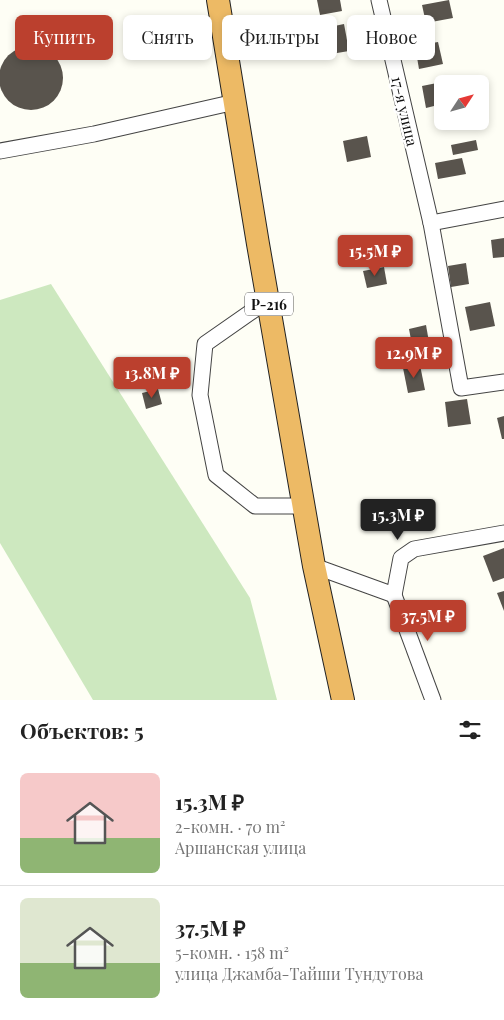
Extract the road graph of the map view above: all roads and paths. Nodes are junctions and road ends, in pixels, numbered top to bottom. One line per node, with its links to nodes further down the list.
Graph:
1 (218, 0): 4 (highway, Р-216)
2 (228, 0): 4 (street)
3 (379, 0): 8 (street, 17-я улица)
4 (229, 70): 5 (highway, Р-216)
5 (235, 102): 6 (street); 9 (highway, Р-216)
6 (0, 151)
7 (504, 209): 8 (street)
8 (431, 223): 10 (street, 17-я улица)
9 (268, 300): 11 (highway, Р-216); 11 (street)
10 (504, 382)
11 (304, 506): 13 (highway, Р-216)
12 (504, 533): 14 (street)
13 (314, 566): 14 (street); 15 (highway, Р-216)
14 (394, 594): 16 (street)
15 (343, 700)
16 (433, 700)

